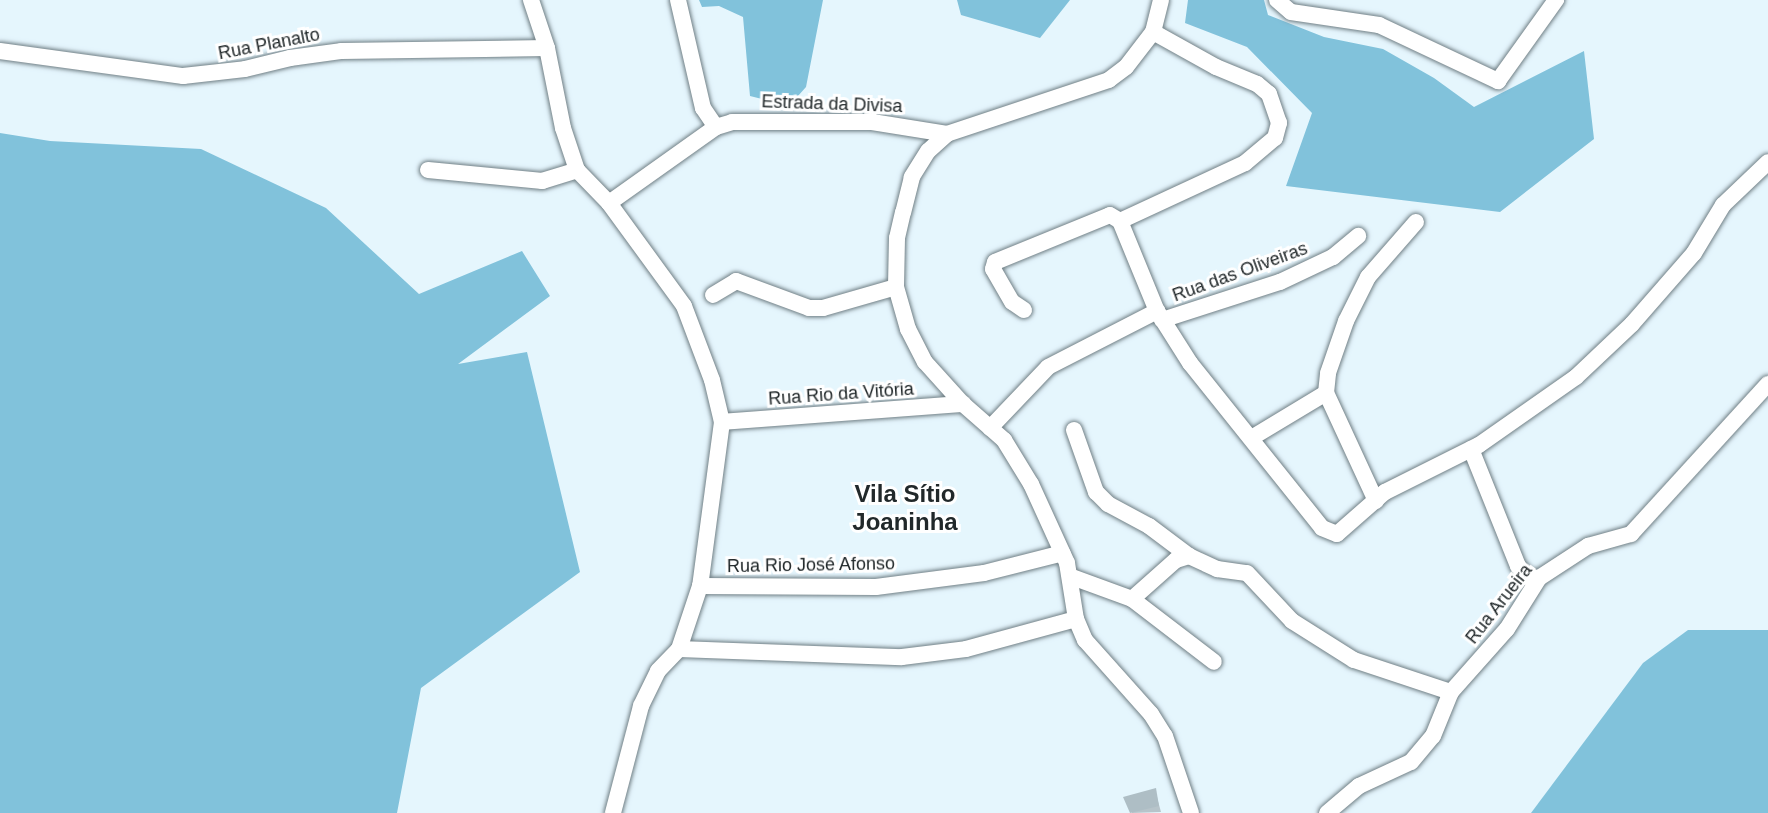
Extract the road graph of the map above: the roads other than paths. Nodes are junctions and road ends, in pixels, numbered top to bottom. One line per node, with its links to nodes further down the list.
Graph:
1 (531, 0): 7 (street)
2 (678, 0): 9 (street)
3 (1161, 0): 6 (street)
4 (1277, 0): 5 (street)
5 (1556, 0)
6 (1153, 32): 10 (street); 15 (street)
7 (547, 48): 8 (street, Rua Planalto); 13 (street)
8 (0, 51)
9 (716, 127): 10 (street, Estrada da Divisa); 14 (street)
10 (947, 134): 18 (street)
11 (1768, 162): 29 (street)
12 (428, 170): 13 (street)
13 (577, 170): 14 (street)
14 (609, 203): 25 (street)
15 (1120, 221): 20 (street); 21 (street)
16 (1416, 222): 23 (street)
17 (1358, 236): 21 (street, Rua das Oliveiras)
18 (896, 287): 19 (street); 24 (street)
19 (713, 294)
20 (1024, 310)
21 (1160, 316): 26 (street, Rua das Oliveiras); 28 (street)
22 (1768, 384): 34 (street, Rua Arueira)
23 (1326, 393): 28 (street); 30 (street)
24 (963, 404): 25 (street, Rua Rio da Vitória); 26 (street)
25 (722, 422): 35 (street)
26 (990, 428): 31 (street)
27 (1074, 430): 32 (street)
28 (1252, 437): 30 (street)
29 (1470, 449): 30 (street); 34 (street)
30 (1376, 501)
31 (1064, 553): 33 (street); 35 (street, Rua Rio José Afonso)
32 (1189, 556): 36 (street); 40 (street)
33 (1072, 577): 36 (street); 37 (street)
34 (1539, 578): 40 (street, Rua Arueira)
35 (700, 586): 38 (street)
36 (1132, 599): 39 (street)
37 (1076, 619): 38 (street); 42 (street)
38 (679, 649): 41 (street)
39 (1214, 662)
40 (1450, 692): 43 (street, Rua Arueira)
41 (613, 813)
42 (1191, 813)
43 (1327, 813)

